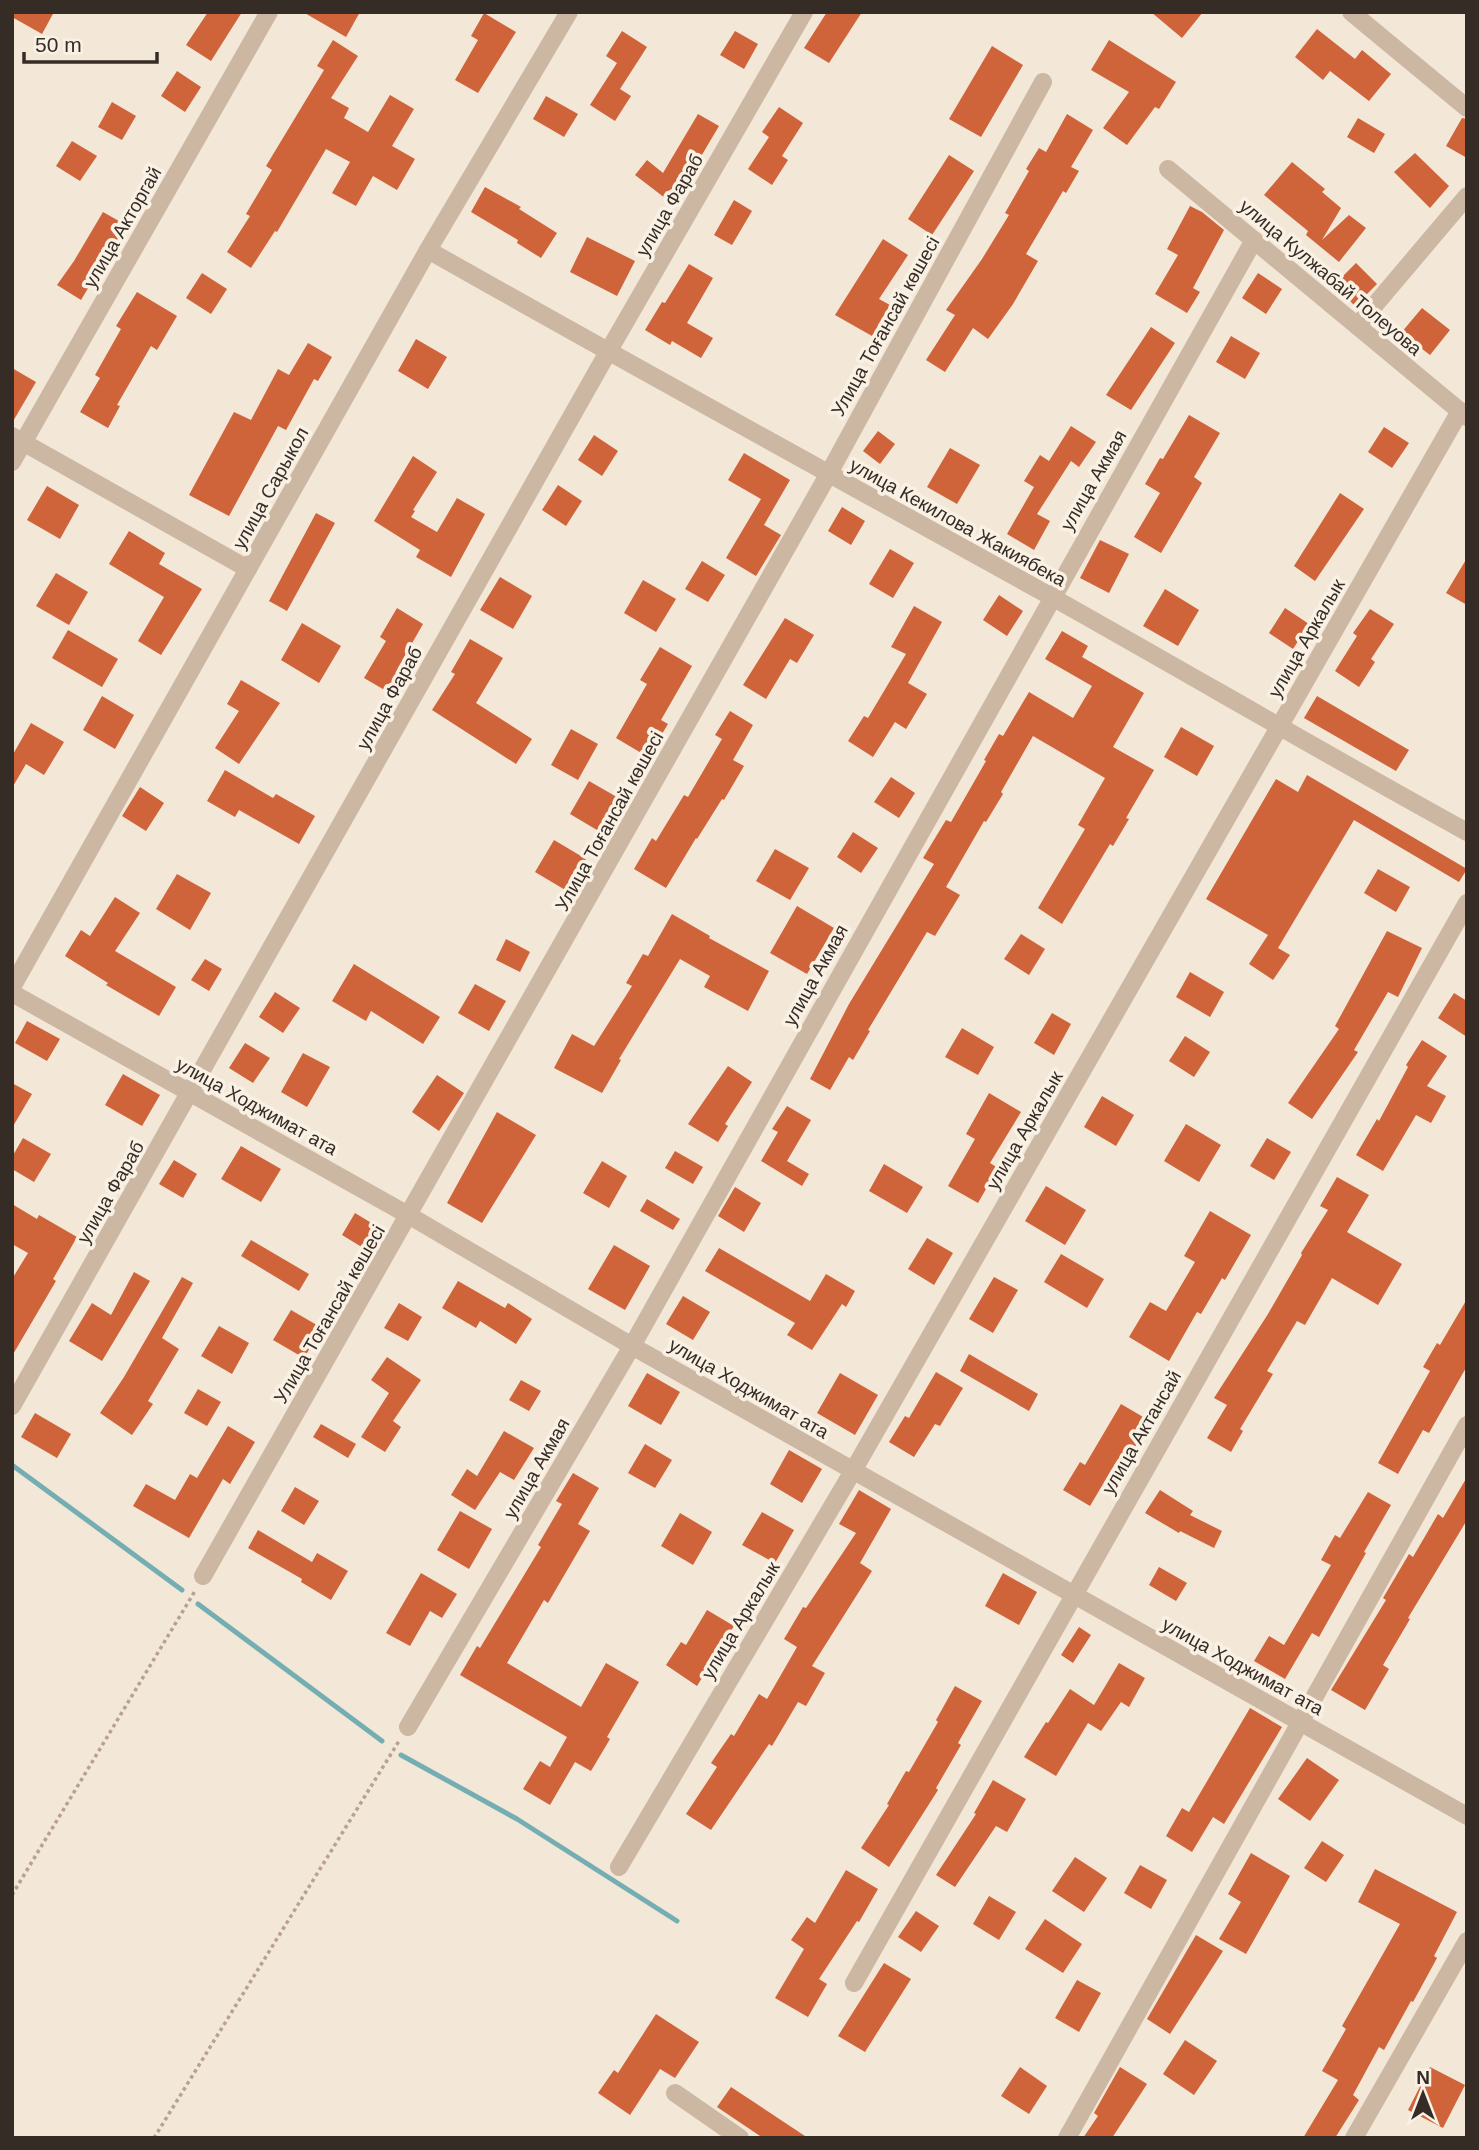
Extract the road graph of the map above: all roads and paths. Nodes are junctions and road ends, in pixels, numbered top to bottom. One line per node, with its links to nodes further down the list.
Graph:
1 (269, 12): 14 (street, улица Акторгай)
2 (569, 12): 10 (street, улица Сарыкол)
3 (804, 12): 12 (street, улица Фараб)
4 (1351, 12): 6 (street)
5 (1043, 82): 16 (street, Улица Тоғансай көшесі)
6 (1467, 108)
7 (1168, 169): 9 (street, улица Кулжабай Толеуова)
8 (1467, 197): 11 (street)
9 (1254, 240): 11 (street, улица Кулжабай Толеуова); 18 (street, улица Акмая)
10 (428, 250): 12 (street, улица Кекилова Жакиябека); 17 (street, улица Сарыкол)
11 (1357, 326): 13 (street, улица Кулжабай Толеуова)
12 (608, 352): 16 (street, улица Кекилова Жакиябека); 24 (street, улица Фараб)
13 (1463, 414): 19 (street, улица Аркалык)
14 (18, 439): 15 (street, улица Акторгай); 17 (street)
15 (12, 463)
16 (828, 475): 18 (street, улица Кекилова Жакиябека); 25 (street, Улица Тоғансай көшесі)
17 (248, 569): 22 (street, улица Сарыкол)
18 (1051, 597): 19 (street, улица Кекилова Жакиябека); 26 (street, улица Акмая)
19 (1278, 727): 20 (street, улица Кекилова Жакиябека); 29 (street, улица Аркалык)
20 (1467, 832)
21 (1467, 903): 31 (street, улица Актансай)
22 (12, 987)
23 (12, 993): 24 (street, улица Ходжимат ата)
24 (190, 1093): 25 (street, улица Ходжимат ата); 27 (street, улица Фараб)
25 (410, 1216): 26 (street, улица Ходжимат ата); 30 (street, Улица Тоғансай көшесі)
26 (632, 1346): 29 (street, улица Ходжимат ата); 33 (street, улица Акмая)
27 (12, 1406)
28 (1467, 1425): 32 (street)
29 (853, 1471): 31 (street, улица Ходжимат ата); 35 (street, улица Аркалык)
30 (203, 1576): 36 (path)
31 (1073, 1594): 32 (street, улица Ходжимат ата); 38 (street, улица Актансай)
32 (1301, 1722): 34 (street, улица Ходжимат ата); 42 (street)
33 (408, 1727): 40 (path)
34 (1467, 1816)
35 (619, 1867)
36 (12, 1895)
37 (1467, 1941): 43 (street)
38 (854, 1983)
39 (675, 2093): 41 (street)
40 (154, 2138)
41 (740, 2138)
42 (1067, 2138)
43 (1354, 2138)

